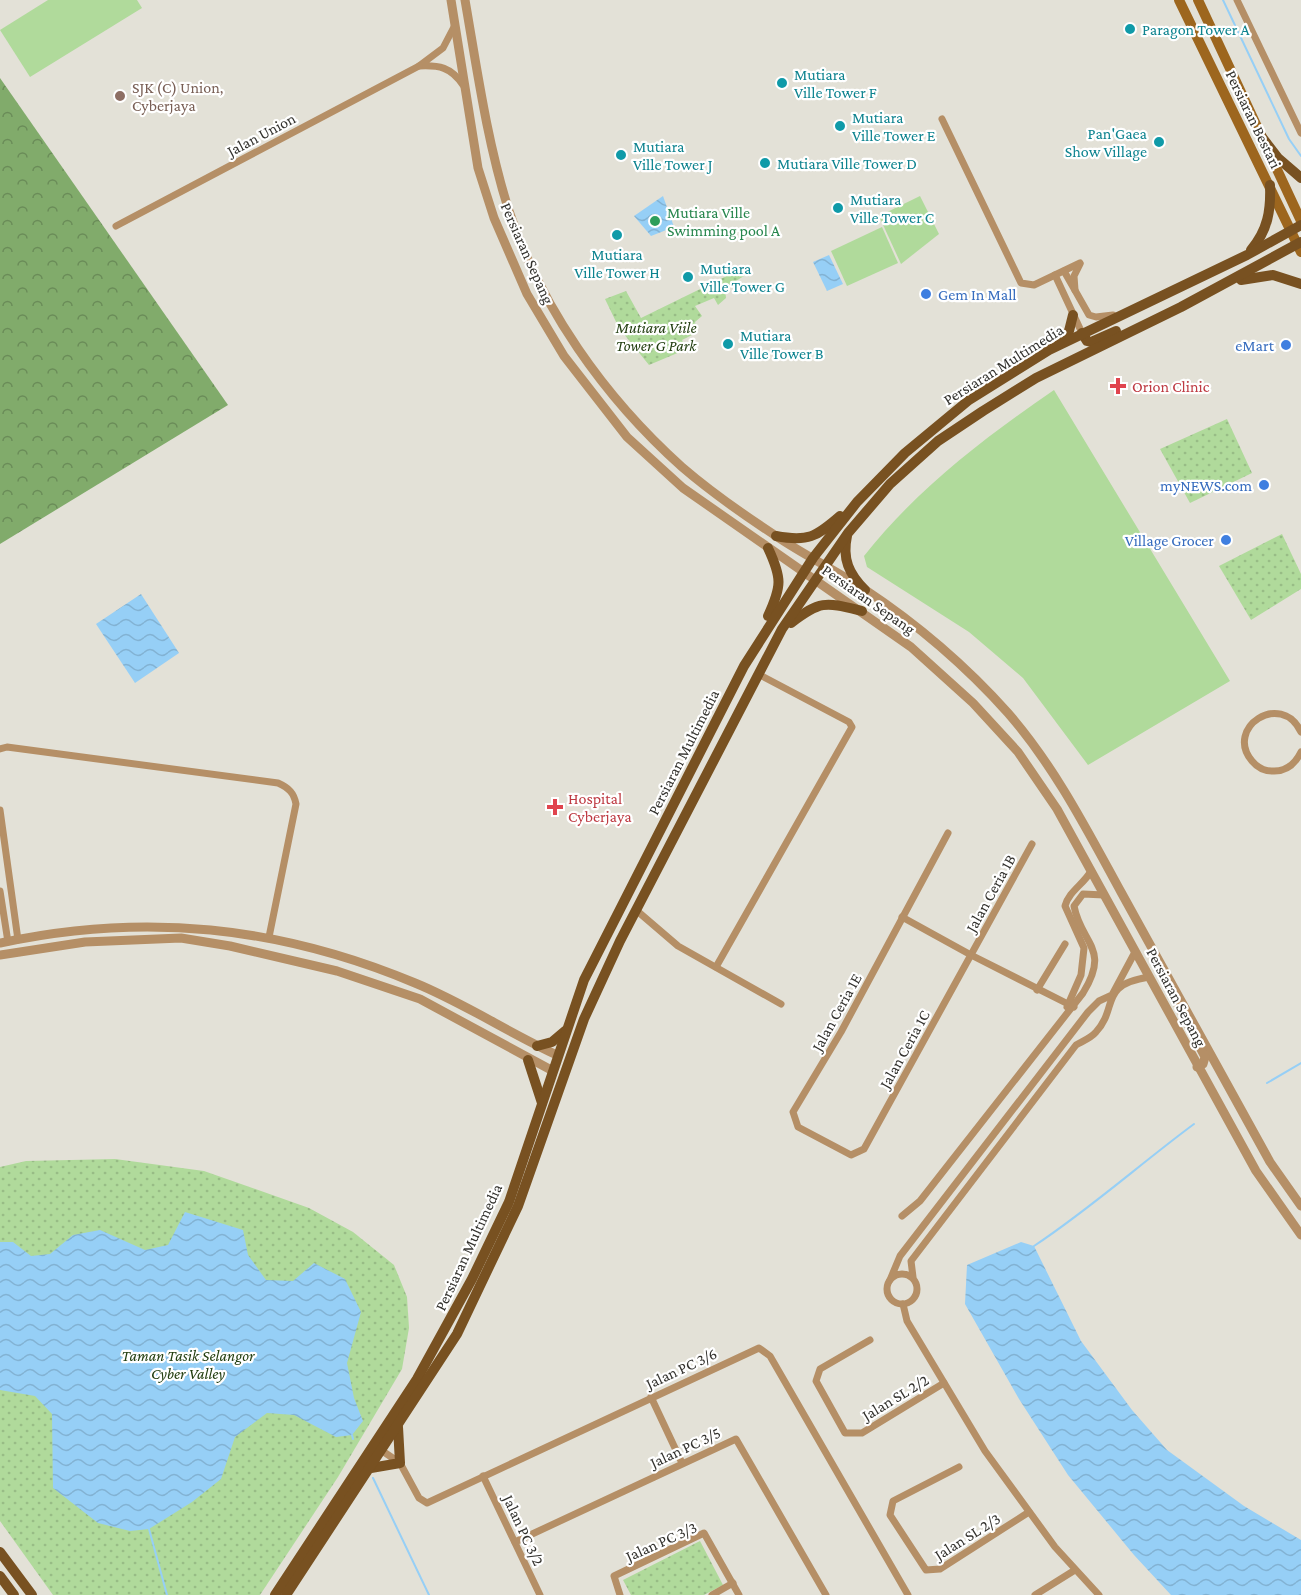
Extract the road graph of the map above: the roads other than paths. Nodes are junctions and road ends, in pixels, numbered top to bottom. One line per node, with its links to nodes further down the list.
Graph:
1 (451, 0): 6 (street, Persiaran Sepang)
2 (465, 0): 32 (street, Persiaran Sepang)
3 (1179, 0): 13 (main road, Persiaran Bestari)
4 (1198, 0): 10 (main road, Persiaran Bestari)
5 (1237, 0): 11 (street)
6 (456, 25): 7 (street, Jalan Union); 8 (street, Persiaran Sepang)
7 (419, 66): 8 (street); 14 (street, Jalan Union)
8 (468, 92): 33 (street, Persiaran Sepang)
9 (942, 119): 20 (street)
10 (1258, 132): 12 (main road); 15 (main road, Persiaran Bestari)
11 (1301, 133)
12 (1301, 178)
13 (1270, 185): 15 (main road, Persiaran Bestari); 17 (main road)
14 (116, 226)
15 (1298, 226): 16 (main road, Persiaran Bestari); 17 (main road, Persiaran Multimedia)
16 (1300, 246): 21 (main road, Persiaran Multimedia)
17 (1247, 255): 25 (main road, Persiaran Multimedia)
18 (1064, 271): 19 (street); 23 (street); 23 (street)
19 (1055, 275): 20 (street); 24 (street)
20 (1039, 283): 24 (street)
21 (1225, 284): 22 (main road); 27 (main road, Persiaran Multimedia)
22 (1301, 284)
23 (1076, 295): 25 (street)
24 (1065, 297): 26 (street)
25 (1128, 311): 28 (main road, Persiaran Multimedia)
26 (1073, 315): 28 (street); 29 (main road)
27 (1140, 327): 28 (main road); 31 (main road, Persiaran Multimedia)
28 (1082, 333): 29 (main road, Persiaran Multimedia)
29 (1049, 350): 30 (main road, Persiaran Multimedia)
30 (857, 501): 32 (main road); 34 (main road, Persiaran Multimedia)
31 (848, 533): 35 (main road, Persiaran Multimedia); 38 (main road)
32 (776, 536): 34 (street, Persiaran Sepang)
33 (768, 548): 36 (street, Persiaran Sepang); 41 (main road)
34 (813, 558): 35 (street, Persiaran Sepang); 36 (main road, Persiaran Multimedia)
35 (825, 564): 37 (main road, Persiaran Multimedia); 38 (street, Persiaran Sepang)
36 (804, 571): 37 (street, Persiaran Sepang); 41 (main road, Persiaran Multimedia)
37 (816, 578): 39 (street, Persiaran Sepang); 40 (main road, Persiaran Multimedia)
38 (866, 590): 59 (street, Persiaran Sepang)
39 (862, 611): 40 (main road); 50 (street, Persiaran Sepang)
40 (782, 628): 42 (main road, Persiaran Multimedia)
41 (756, 644): 69 (main road, Persiaran Multimedia)
42 (758, 674): 53 (main road, Persiaran Multimedia); 63 (street)
43 (1298, 721): 44 (street); 46 (street)
44 (1301, 732)
45 (0, 749): 56 (street)
46 (1301, 753)
47 (0, 810): 57 (street)
48 (948, 833): 55 (street, Jalan Ceria 1E)
49 (1032, 844): 62 (street, Jalan Ceria 1B)
50 (1091, 871): 52 (street, Persiaran Sepang); 68 (street)
51 (0, 891): 54 (street)
52 (1104, 895): 60 (street, Persiaran Sepang); 68 (street)
53 (636, 910): 63 (street); 86 (main road, Persiaran Multimedia)
54 (2, 913): 57 (street)
55 (902, 917): 62 (street); 76 (street, Jalan Ceria 1E)
56 (269, 937): 57 (street); 70 (street)
57 (9, 942)
58 (1065, 944): 65 (street)
59 (1151, 946): 73 (street); 77 (street, Persiaran Sepang)
60 (1135, 952): 64 (street, Persiaran Sepang); 66 (street)
61 (0, 955): 72 (street)
62 (971, 956): 65 (street); 76 (street, Jalan Ceria 1C)
63 (716, 967): 67 (street)
64 (1149, 977): 66 (street); 73 (street, Persiaran Sepang)
65 (1037, 990): 68 (street)
66 (1112, 995): 80 (street); 81 (street)
67 (781, 1004)
68 (1071, 1005): 78 (street)
69 (566, 1030): 70 (main road); 71 (main road, Persiaran Multimedia)
70 (537, 1046): 71 (street)
71 (557, 1056): 74 (main road, Persiaran Multimedia)
72 (528, 1060): 74 (street); 75 (main road)
73 (1197, 1067): 79 (street, Persiaran Sepang)
74 (553, 1071): 75 (main road, Persiaran Multimedia)
75 (542, 1103): 87 (main road, Persiaran Multimedia)
76 (857, 1154)
77 (1301, 1206)
78 (902, 1216)
79 (1301, 1234)
80 (913, 1277): 81 (street); 82 (street)
81 (890, 1280): 82 (street)
82 (903, 1304): 84 (street)
83 (870, 1340): 84 (street, Jalan SL 2/2)
84 (944, 1383): 93 (street)
85 (651, 1397): 88 (street); 92 (street, Jalan PC 3/6); 108 (street, Jalan PC 3/6)
86 (398, 1427): 87 (main road, Persiaran Multimedia); 89 (main road)
87 (378, 1448): 89 (street, Jalan PC 3/6); 91 (main road, Persiaran Multimedia); 101 (main road, Persiaran Multimedia)
88 (682, 1463): 94 (street, Jalan PC 3/5); 107 (street, Jalan PC 3/5)
89 (400, 1464): 91 (main road); 92 (street, Jalan PC 3/6)
90 (959, 1467): 93 (street, Jalan SL 2/3)
91 (371, 1468): 102 (main road, Persiaran Multimedia)
92 (483, 1476): 94 (street, Jalan PC 3/2)
93 (1029, 1512): 96 (street)
94 (514, 1542): 103 (street, Jalan PC 3/2)
95 (0, 1552): 100 (main road)
96 (1075, 1570): 109 (street); 110 (street)
97 (0, 1576): 99 (main road)
98 (733, 1583): 104 (street, Jalan PC 3/3); 105 (street); 106 (street, Jalan PC 3/3)
99 (14, 1595)
100 (32, 1595)
101 (275, 1595)
102 (286, 1595)
103 (540, 1595)
104 (620, 1595)
105 (712, 1595)
106 (739, 1595)
107 (826, 1595)
108 (908, 1595)
109 (1035, 1595)
110 (1098, 1595)

